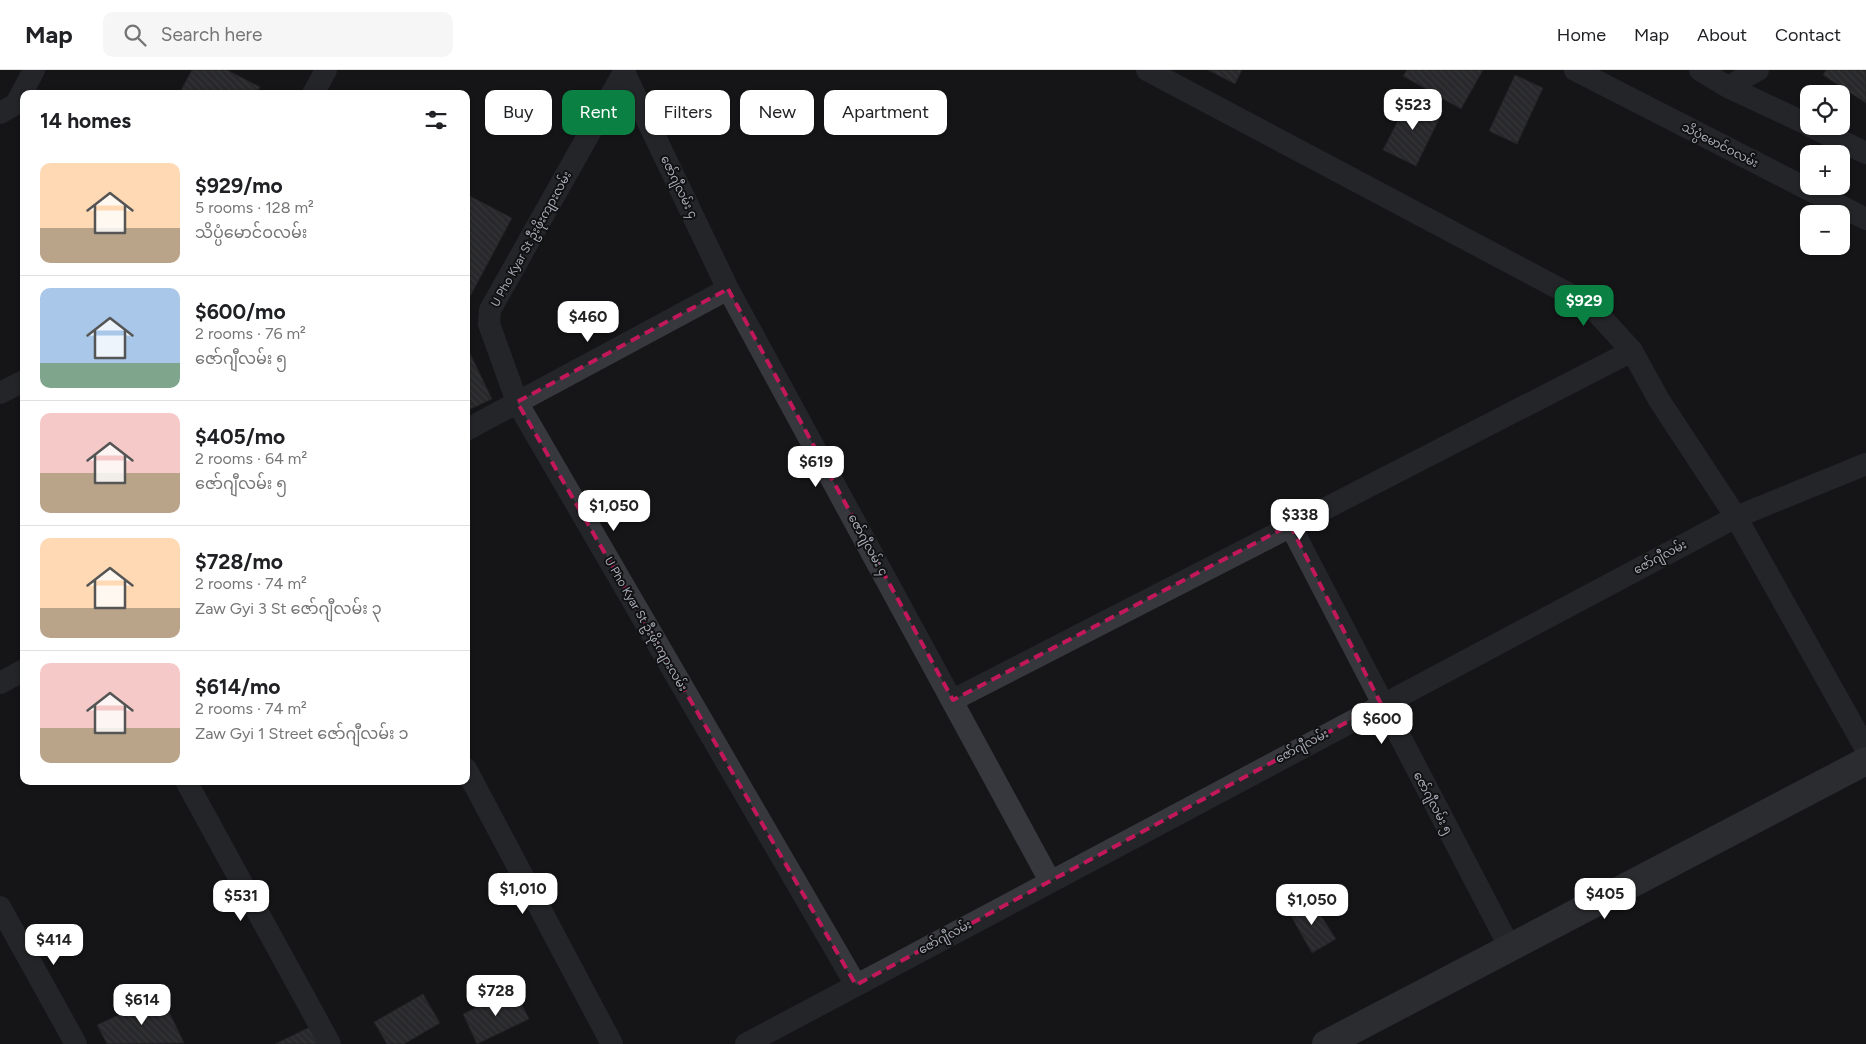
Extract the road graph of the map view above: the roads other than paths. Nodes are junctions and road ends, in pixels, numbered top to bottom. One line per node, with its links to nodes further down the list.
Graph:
1 (34, 70): 9 (street)
2 (326, 70): 10 (street)
3 (1147, 70): 18 (street)
4 (1575, 70): 16 (street, သိပ္ပံမောင်ဝလမ်း)
5 (1700, 70): 8 (street)
6 (1758, 70): 8 (street)
7 (625, 71): 17 (street, ဇော်ဂျီလမ်း ၄); 21 (street, U Pho Kyar St ဦးဖိုးကျားလမ်း)
8 (1728, 87): 13 (street)
9 (23, 90)
10 (315, 90)
11 (20, 96): 12 (street)
12 (13, 109)
13 (1800, 121)
14 (1829, 135): 15 (street)
15 (1866, 153)
16 (1866, 219)
17 (728, 289): 21 (street); 28 (street, ဇော်ဂျီလမ်း ၄)
18 (1632, 351): 24 (street); 25 (street)
19 (20, 383): 20 (street)
20 (0, 393)
21 (517, 402): 22 (street); 37 (street, U Pho Kyar St ဦးဖိုးကျားလမ်း)
22 (470, 428)
23 (1866, 464): 24 (street, ဇော်ဂျီလမ်း)
24 (1736, 517): 29 (street, ဇော်ဂျီလမ်း); 30 (street)
25 (1290, 525): 28 (street); 29 (street, ဇော်ဂျီလမ်း ၅)
26 (20, 672): 27 (street)
27 (0, 683)
28 (953, 700): 34 (street, ဇော်ဂျီလမ်း ၄)
29 (1381, 704): 34 (street, ဇော်ဂျီလမ်း); 36 (street, ဇော်ဂျီလမ်း ၅)
30 (1866, 749)
31 (1866, 761): 36 (street)
32 (470, 777): 40 (street)
33 (188, 785): 39 (street)
34 (1050, 881): 37 (street, ဇော်ဂျီလမ်း)
35 (0, 907): 38 (street)
36 (1509, 946): 42 (street)
37 (856, 985): 41 (street, ဇော်ဂျီလမ်း)
38 (76, 1044)
39 (330, 1044)
40 (612, 1044)
41 (746, 1044)
42 (1326, 1044)

